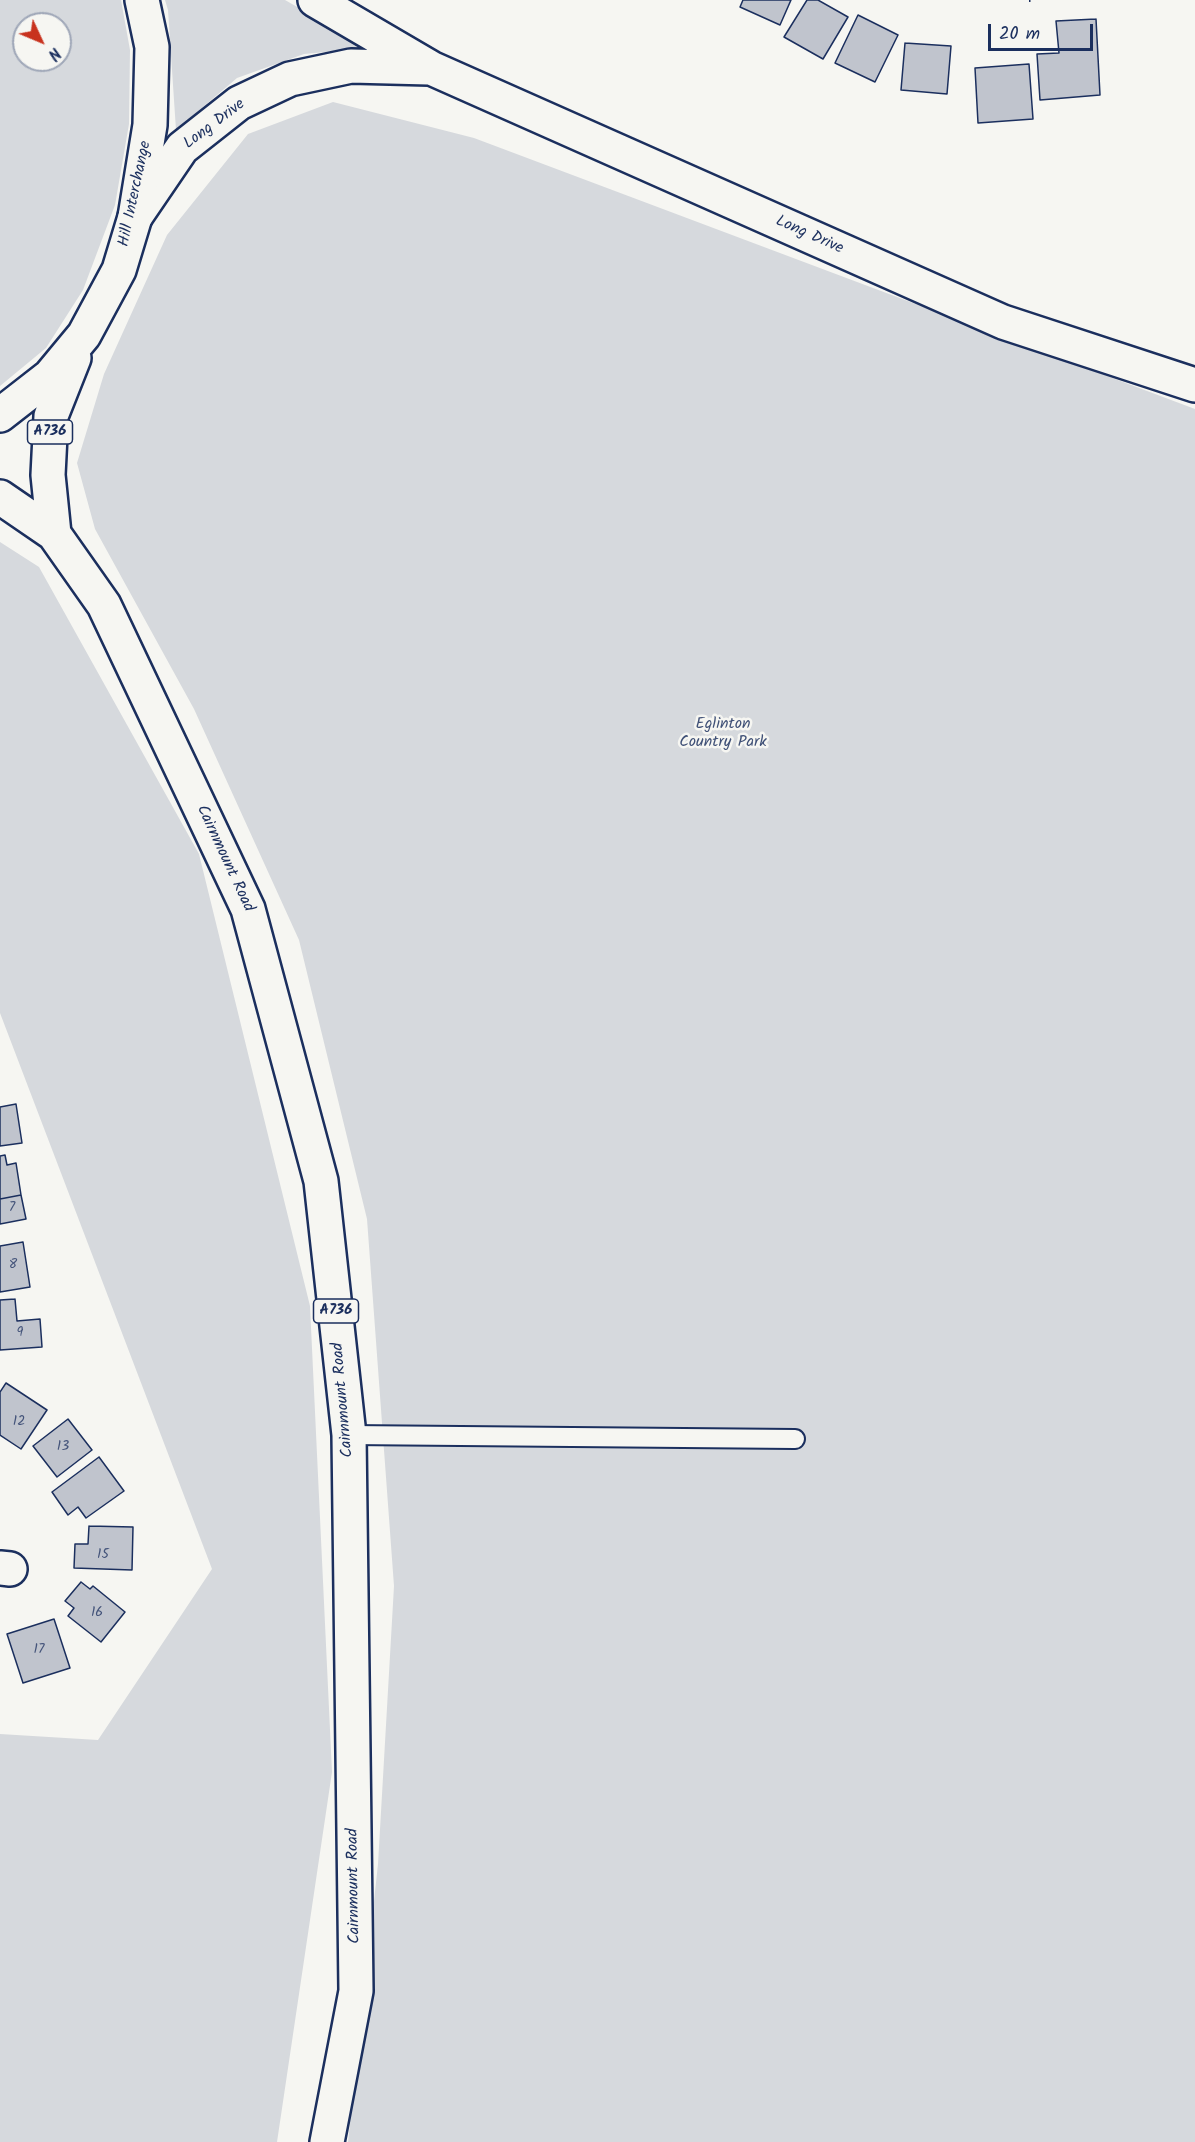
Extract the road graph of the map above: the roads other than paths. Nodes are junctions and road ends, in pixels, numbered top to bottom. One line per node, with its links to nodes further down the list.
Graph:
1 (142, 0): 4 (main road, Hill Interchange)
2 (315, 0): 3 (main road, Long Drive)
3 (431, 68): 4 (main road, Long Drive); 6 (main road, Long Drive)
4 (135, 216): 5 (main road, Hill Interchange)
5 (84, 335): 7 (main road, Hill Interchange); 9 (main road, Cairnmount Road / A736)
6 (1195, 385)
7 (0, 415)
8 (0, 497): 9 (main road, Cairnmount Road / A736)
9 (54, 534): 10 (main road, Cairnmount Road / A736)
10 (349, 1435): 11 (lane); 12 (main road, Cairnmount Road / A736)
11 (795, 1439)
12 (327, 2142)

